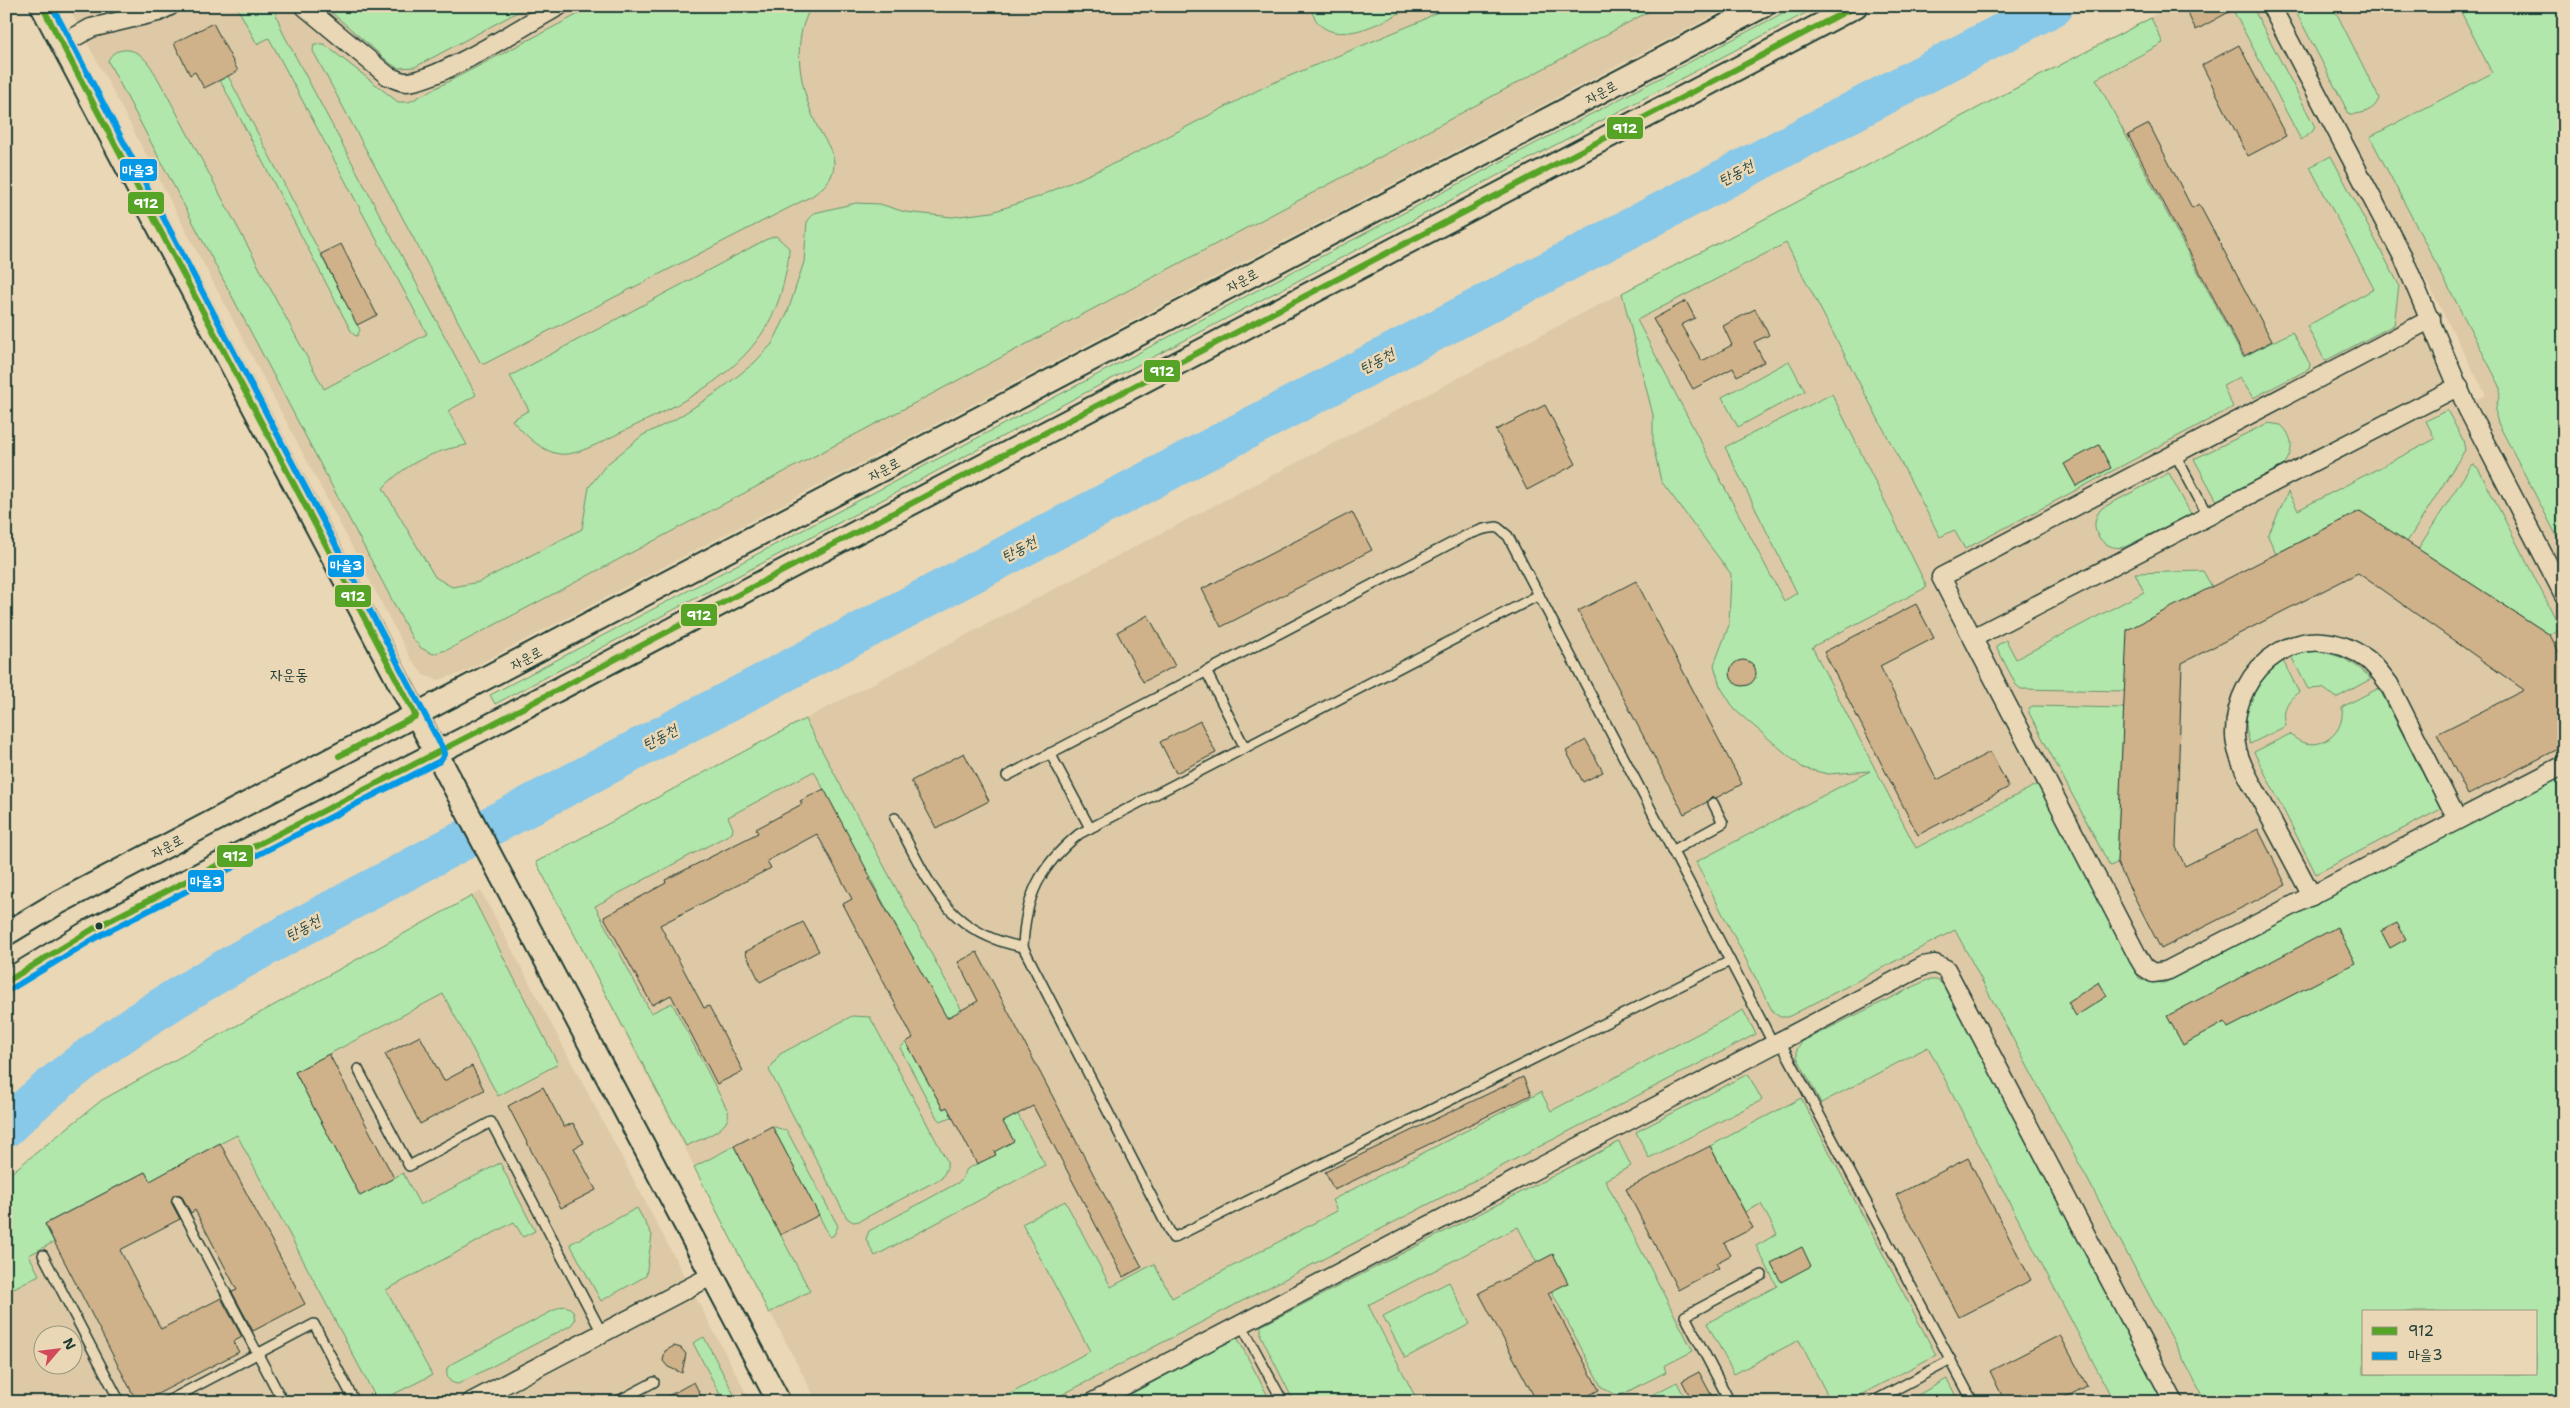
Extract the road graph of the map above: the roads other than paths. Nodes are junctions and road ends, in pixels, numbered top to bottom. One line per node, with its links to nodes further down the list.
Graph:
1 (42, 6): 8 (street)
2 (170, 6): 8 (street)
3 (304, 6): 4 (street)
4 (559, 6)
5 (1763, 6): 17 (street, 자운로)
6 (1856, 6): 19 (street)
7 (2271, 6): 9 (street)
8 (62, 44): 17 (street)
9 (2431, 319): 10 (street); 11 (street)
10 (2459, 386): 12 (street); 14 (street)
11 (2175, 454): 12 (lane); 15 (street)
12 (2208, 516): 15 (street)
13 (1539, 595): 16 (lane); 18 (lane); 27 (lane)
14 (2564, 595)
15 (1973, 638): 28 (street)
16 (1206, 671): 18 (lane); 20 (lane)
17 (416, 716): 19 (street); 29 (street, 자운로)
18 (1245, 748): 26 (lane)
19 (436, 753): 32 (street); 38 (street)
20 (1050, 753): 22 (lane); 26 (lane)
21 (2564, 765): 25 (street)
22 (1007, 776)
23 (1713, 803): 27 (lane)
24 (895, 818): 30 (lane)
25 (2456, 819): 28 (street); 28 (street)
26 (1090, 828): 30 (lane)
27 (1672, 851): 31 (lane)
28 (2312, 896)
29 (6, 934)
30 (1023, 947): 31 (lane)
31 (1730, 962): 33 (lane)
32 (6, 982)
33 (1777, 1043): 39 (street); 42 (lane); 56 (street)
34 (358, 1069): 40 (lane)
35 (177, 1200): 41 (lane)
36 (43, 1255): 44 (lane)
37 (1762, 1275): 53 (lane)
38 (713, 1276): 40 (street); 50 (street)
39 (1241, 1324): 51 (street); 52 (lane)
40 (602, 1333): 48 (street)
41 (258, 1354): 45 (lane); 46 (lane); 47 (lane)
42 (1951, 1360): 54 (lane); 55 (lane)
43 (654, 1382): 49 (lane)
44 (120, 1402)
45 (166, 1402)
46 (283, 1402)
47 (355, 1402)
48 (471, 1402)
49 (616, 1402)
50 (779, 1402)
51 (1092, 1402)
52 (1283, 1402)
53 (1730, 1402)
54 (1872, 1402)
55 (1973, 1402)
56 (2174, 1402)

